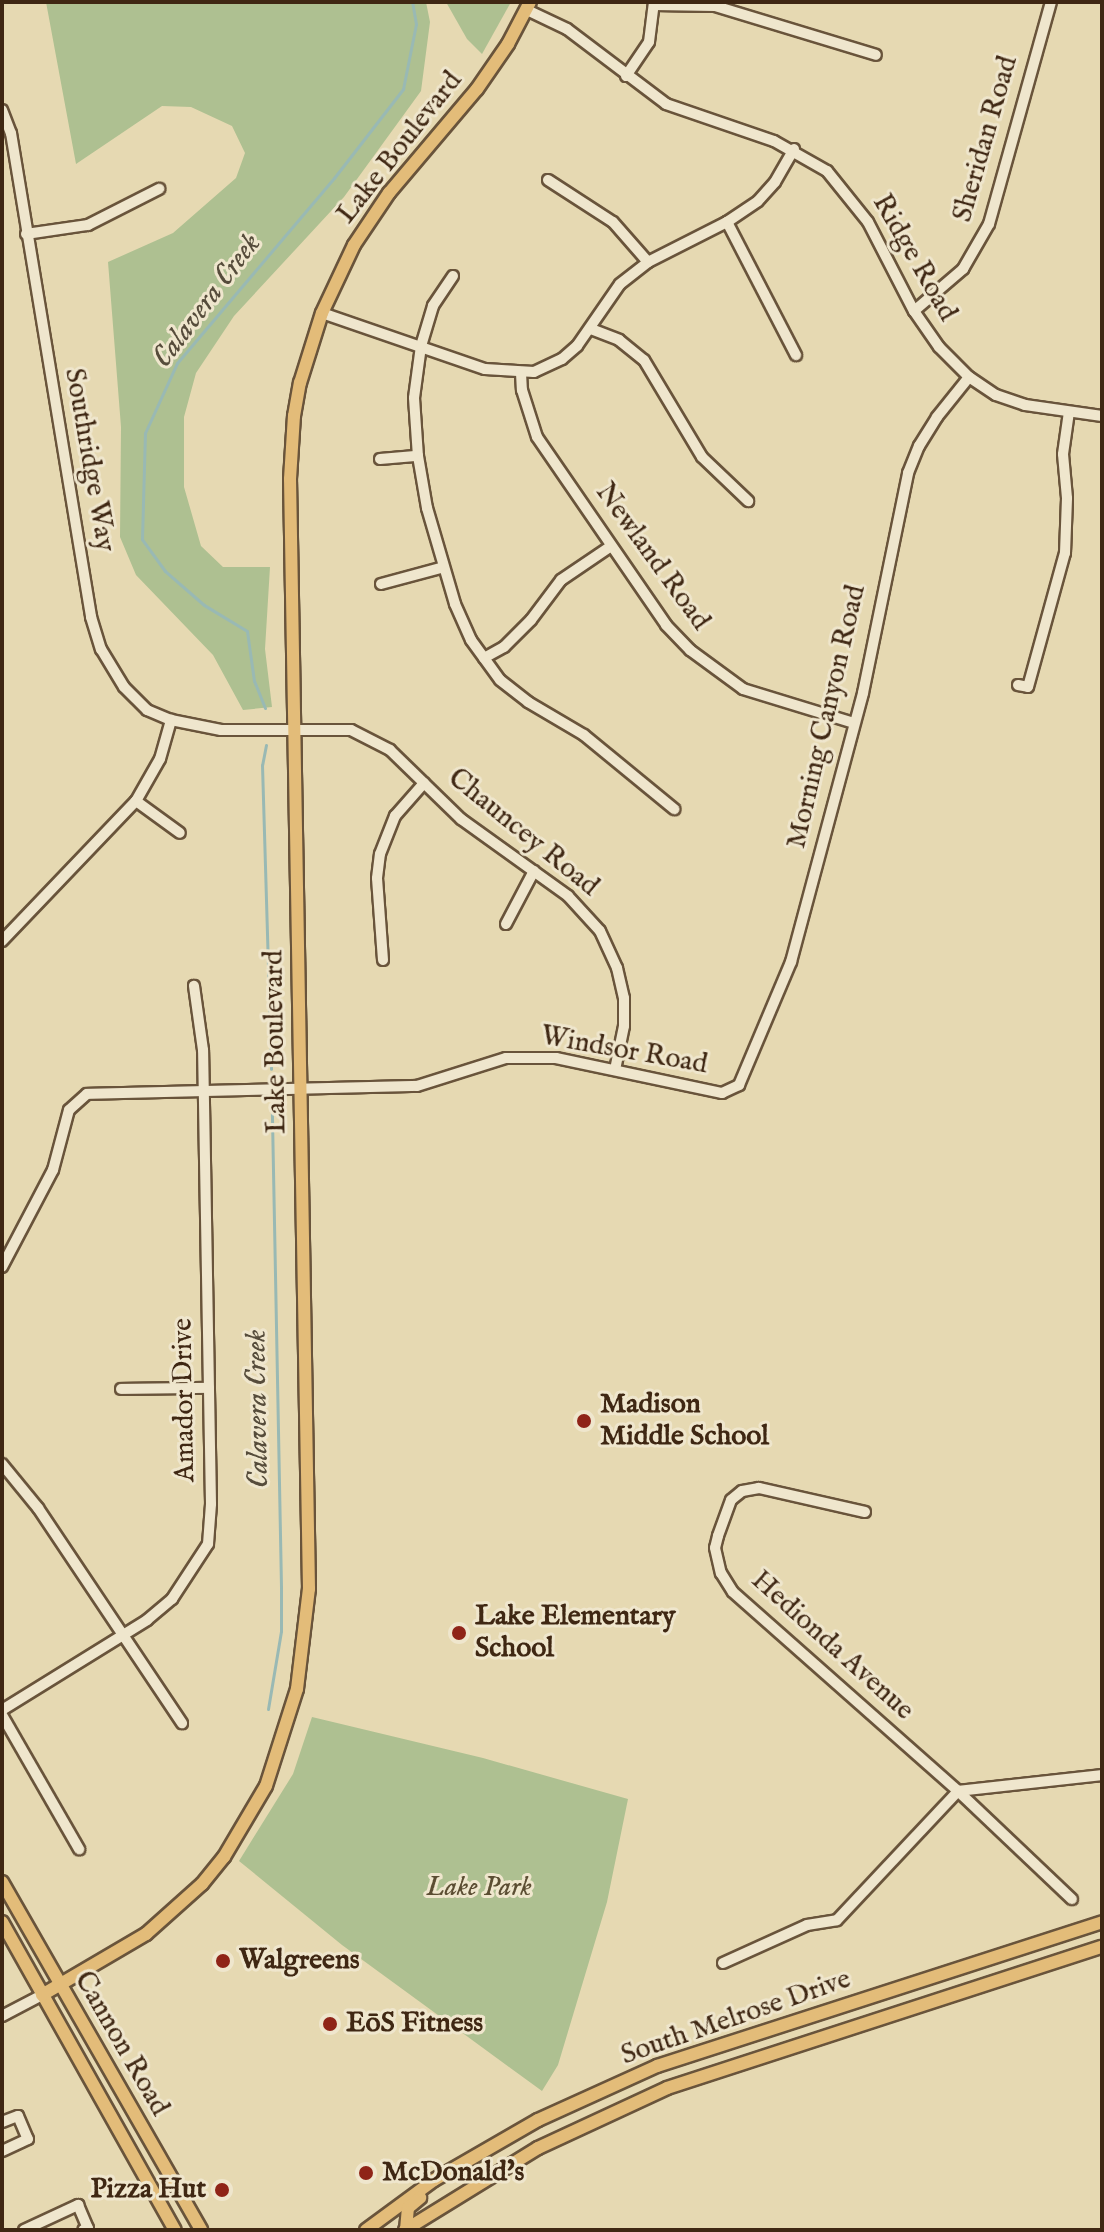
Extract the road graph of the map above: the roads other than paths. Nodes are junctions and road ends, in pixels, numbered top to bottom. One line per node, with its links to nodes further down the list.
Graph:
1 (1051, 2): 14 (street, Sheridan Road)
2 (654, 4): 4 (street); 5 (street)
3 (529, 6): 5 (street, Ridge Road); 15 (main road, Lake Boulevard)
4 (876, 55)
5 (626, 76): 7 (street, Ridge Road)
6 (2, 110): 11 (street, Southridge Way)
7 (794, 149): 10 (street); 14 (street, Ridge Road)
8 (548, 180): 12 (street)
9 (159, 189): 11 (street)
10 (727, 222): 12 (street); 18 (street)
11 (26, 234): 31 (street, Southridge Way)
12 (648, 262): 16 (street)
13 (453, 276): 17 (street)
14 (914, 311): 20 (street, Ridge Road)
15 (322, 313): 17 (street); 33 (main road, Lake Boulevard)
16 (591, 329): 19 (street); 25 (street)
17 (421, 346): 19 (street); 23 (street)
18 (796, 355)
19 (521, 373): 26 (street, Newland Road)
20 (969, 377): 21 (street, Ridge Road); 32 (street, Morning Canyon Road)
21 (1069, 412): 22 (street, Ridge Road); 30 (street)
22 (1102, 416)
23 (418, 456): 24 (street); 27 (street)
24 (380, 459)
25 (748, 501)
26 (611, 546): 29 (street); 32 (street, Newland Road)
27 (444, 567): 28 (street); 29 (street)
28 (381, 584)
29 (484, 658): 37 (street)
30 (1018, 685)
31 (171, 720): 34 (street, Southridge Way); 36 (street)
32 (854, 723): 45 (street, Morning Canyon Road)
33 (294, 728): 34 (street, Chauncey Road); 35 (street, Chauncey Road); 47 (main road, Lake Boulevard)
34 (237, 730)
35 (424, 783): 39 (street, Chauncey Road); 42 (street)
36 (136, 801): 38 (street); 41 (street)
37 (674, 809)
38 (180, 833)
39 (534, 871): 40 (street); 44 (street, Chauncey Road)
40 (506, 924)
41 (2, 941)
42 (383, 960)
43 (194, 986): 46 (street, Amador Drive)
44 (615, 1070): 45 (street, Windsor Road); 47 (street, Windsor Road)
45 (743, 1076)
46 (203, 1091): 47 (street, Windsor Road); 48 (street, Windsor Road); 49 (street, Amador Drive)
47 (301, 1091): 65 (main road, Lake Boulevard)
48 (2, 1267)
49 (209, 1388): 50 (street); 53 (street, Amador Drive)
50 (121, 1389)
51 (2, 1464): 53 (street)
52 (865, 1512): 57 (street, Hedionda Avenue)
53 (123, 1635): 54 (street, Amador Drive); 55 (street)
54 (2, 1712): 58 (street)
55 (182, 1723)
56 (1102, 1775): 57 (street)
57 (958, 1791): 60 (street, Hedionda Avenue); 64 (street)
58 (79, 1849)
59 (2, 1882): 65 (main road, Cannon Road)
60 (1072, 1899)
61 (2, 1922): 66 (main road, Cannon Road)
62 (1102, 1922): 67 (main road, South Melrose Drive)
63 (1102, 1947): 69 (main road, South Melrose Drive)
64 (723, 1963)
65 (59, 1984): 66 (main road, Lake Boulevard); 72 (main road, Cannon Road)
66 (42, 1995): 68 (street, Lake Boulevard); 73 (main road, Cannon Road)
67 (831, 2010): 69 (main road); 74 (main road, South Melrose Drive)
68 (2, 2016)
69 (838, 2031): 81 (main road, South Melrose Drive)
70 (2, 2122): 71 (street)
71 (2, 2151)
72 (157, 2156): 73 (main road); 79 (main road, Cannon Road)
73 (140, 2167): 78 (main road, Cannon Road)
74 (420, 2190): 80 (main road, South Melrose Drive); 81 (main road)
75 (46, 2226): 76 (street); 77 (street)
76 (24, 2230)
77 (83, 2230)
78 (175, 2230)
79 (201, 2230)
80 (366, 2230)
81 (406, 2230)

